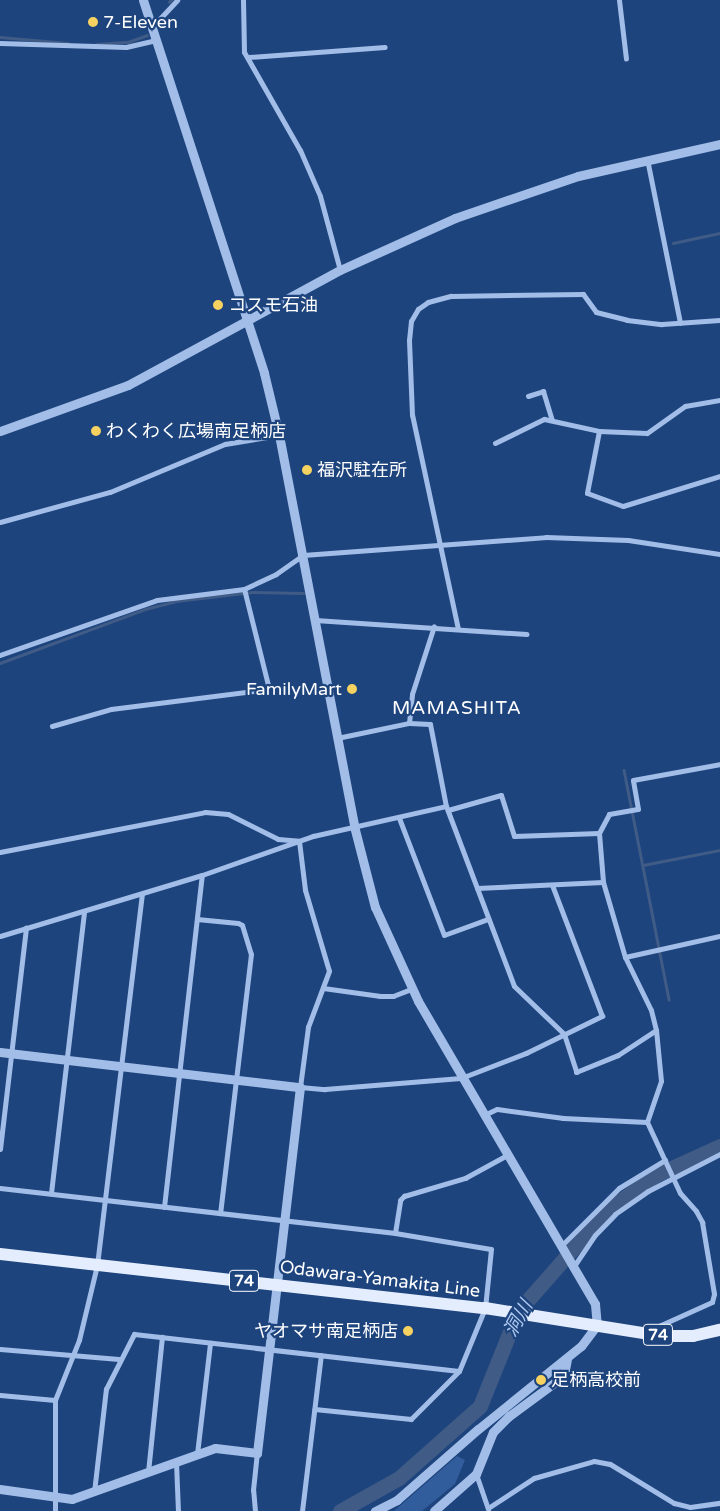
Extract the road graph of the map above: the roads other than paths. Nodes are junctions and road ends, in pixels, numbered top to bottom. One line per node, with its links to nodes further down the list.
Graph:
1 (143, 0): 5 (street)
2 (177, 0): 5 (street)
3 (244, 0): 9 (street)
4 (619, 0): 10 (street)
5 (152, 27): 6 (street)
6 (156, 40): 7 (street); 14 (street)
7 (0, 43)
8 (385, 47): 9 (street)
9 (249, 57): 13 (street)
10 (626, 59)
11 (720, 144): 12 (street)
12 (647, 158): 13 (street); 16 (street)
13 (340, 270): 14 (street)
14 (248, 320): 20 (street); 22 (street)
15 (720, 320): 16 (street)
16 (680, 323): 26 (street)
17 (528, 396): 19 (street)
18 (720, 400): 21 (street)
19 (552, 420): 21 (street); 23 (street)
20 (0, 431)
21 (599, 431): 24 (street)
22 (279, 435): 25 (street); 28 (street)
23 (494, 444)
24 (720, 476)
25 (0, 522)
26 (438, 543): 27 (street); 28 (street); 32 (street)
27 (720, 554)
28 (303, 555): 29 (street); 30 (street)
29 (244, 589): 34 (street); 36 (street)
30 (315, 620): 31 (street); 37 (street)
31 (434, 626): 32 (street); 35 (street)
32 (458, 629): 33 (street)
33 (526, 634)
34 (0, 655)
35 (409, 722): 37 (street); 39 (street)
36 (52, 726)
37 (336, 738): 41 (street)
38 (720, 764): 42 (street)
39 (447, 808): 40 (street); 42 (street); 48 (street)
40 (399, 818): 41 (street); 52 (street)
41 (354, 826): 43 (street); 58 (street)
42 (599, 833): 46 (street)
43 (299, 841): 44 (street); 45 (street); 57 (street)
44 (0, 852)
45 (202, 875): 49 (street); 51 (street)
46 (602, 882): 47 (street); 56 (street)
47 (552, 885): 48 (street); 60 (street)
48 (476, 888): 52 (street)
49 (142, 894): 50 (street); 64 (street)
50 (84, 911): 53 (street); 63 (street)
51 (197, 919): 65 (street); 67 (street)
52 (488, 920): 60 (street)
53 (26, 928): 54 (street); 62 (street)
54 (0, 936)
55 (720, 936): 56 (street)
56 (625, 957): 59 (street)
57 (323, 988): 58 (street); 68 (street)
58 (412, 989): 66 (street)
59 (656, 1030): 60 (street); 70 (street)
60 (564, 1034): 66 (street)
61 (0, 1052): 62 (street)
62 (13, 1053): 63 (street); 71 (street)
63 (68, 1060): 64 (street); 77 (street)
64 (124, 1064): 65 (street); 78 (street)
65 (180, 1071): 67 (street); 79 (street)
66 (461, 1078): 68 (street); 69 (street)
67 (237, 1080): 68 (street); 80 (street)
68 (300, 1087): 81 (street)
69 (484, 1115): 70 (street); 73 (street)
70 (647, 1122): 74 (street)
71 (0, 1148)
72 (720, 1154): 75 (street)
73 (507, 1155): 82 (street); 83 (street)
74 (665, 1161): 75 (street); 83 (street)
75 (673, 1177): 86 (street); 91 (street)
76 (0, 1188): 77 (street)
77 (51, 1193): 78 (street)
78 (108, 1200): 79 (street); 85 (street)
79 (164, 1207): 80 (street)
80 (220, 1213): 81 (street)
81 (284, 1221): 82 (street); 87 (street)
82 (395, 1233): 88 (street)
83 (561, 1246): 86 (street)
84 (0, 1254): 85 (main road, Odawara-Yamakita Line / 74)
85 (97, 1265): 87 (main road, Odawara-Yamakita Line / 74); 96 (street)
86 (573, 1266): 89 (street)
87 (276, 1285): 88 (main road, Odawara-Yamakita Line / 74); 95 (street)
88 (486, 1309): 89 (main road, 74); 100 (street)
89 (597, 1324): 91 (main road, 74); 99 (street)
90 (720, 1330): 91 (main road, 74)
91 (661, 1336)
92 (162, 1337): 93 (street); 98 (street); 107 (street)
93 (210, 1343): 95 (street); 105 (street)
94 (0, 1349): 96 (street)
95 (269, 1349): 97 (street); 104 (street)
96 (71, 1355): 98 (street); 102 (street)
97 (321, 1355): 100 (street); 103 (street)
98 (119, 1359): 110 (street)
99 (567, 1359): 108 (street); 118 (street)
100 (459, 1371): 103 (street)
101 (0, 1395): 102 (street)
102 (55, 1400): 111 (street)
103 (315, 1409): 117 (street)
104 (257, 1453): 105 (street); 116 (street)
105 (197, 1454): 106 (street)
106 (176, 1462): 107 (street); 115 (street)
107 (148, 1473): 110 (street)
108 (476, 1474): 113 (street); 119 (street)
109 (0, 1489): 111 (street)
110 (94, 1492): 111 (street)
111 (54, 1496): 114 (street)
112 (720, 1503): 113 (street)
113 (488, 1509)
114 (55, 1511)
115 (178, 1511)
116 (255, 1511)
117 (302, 1511)
118 (376, 1511)
119 (434, 1511)

